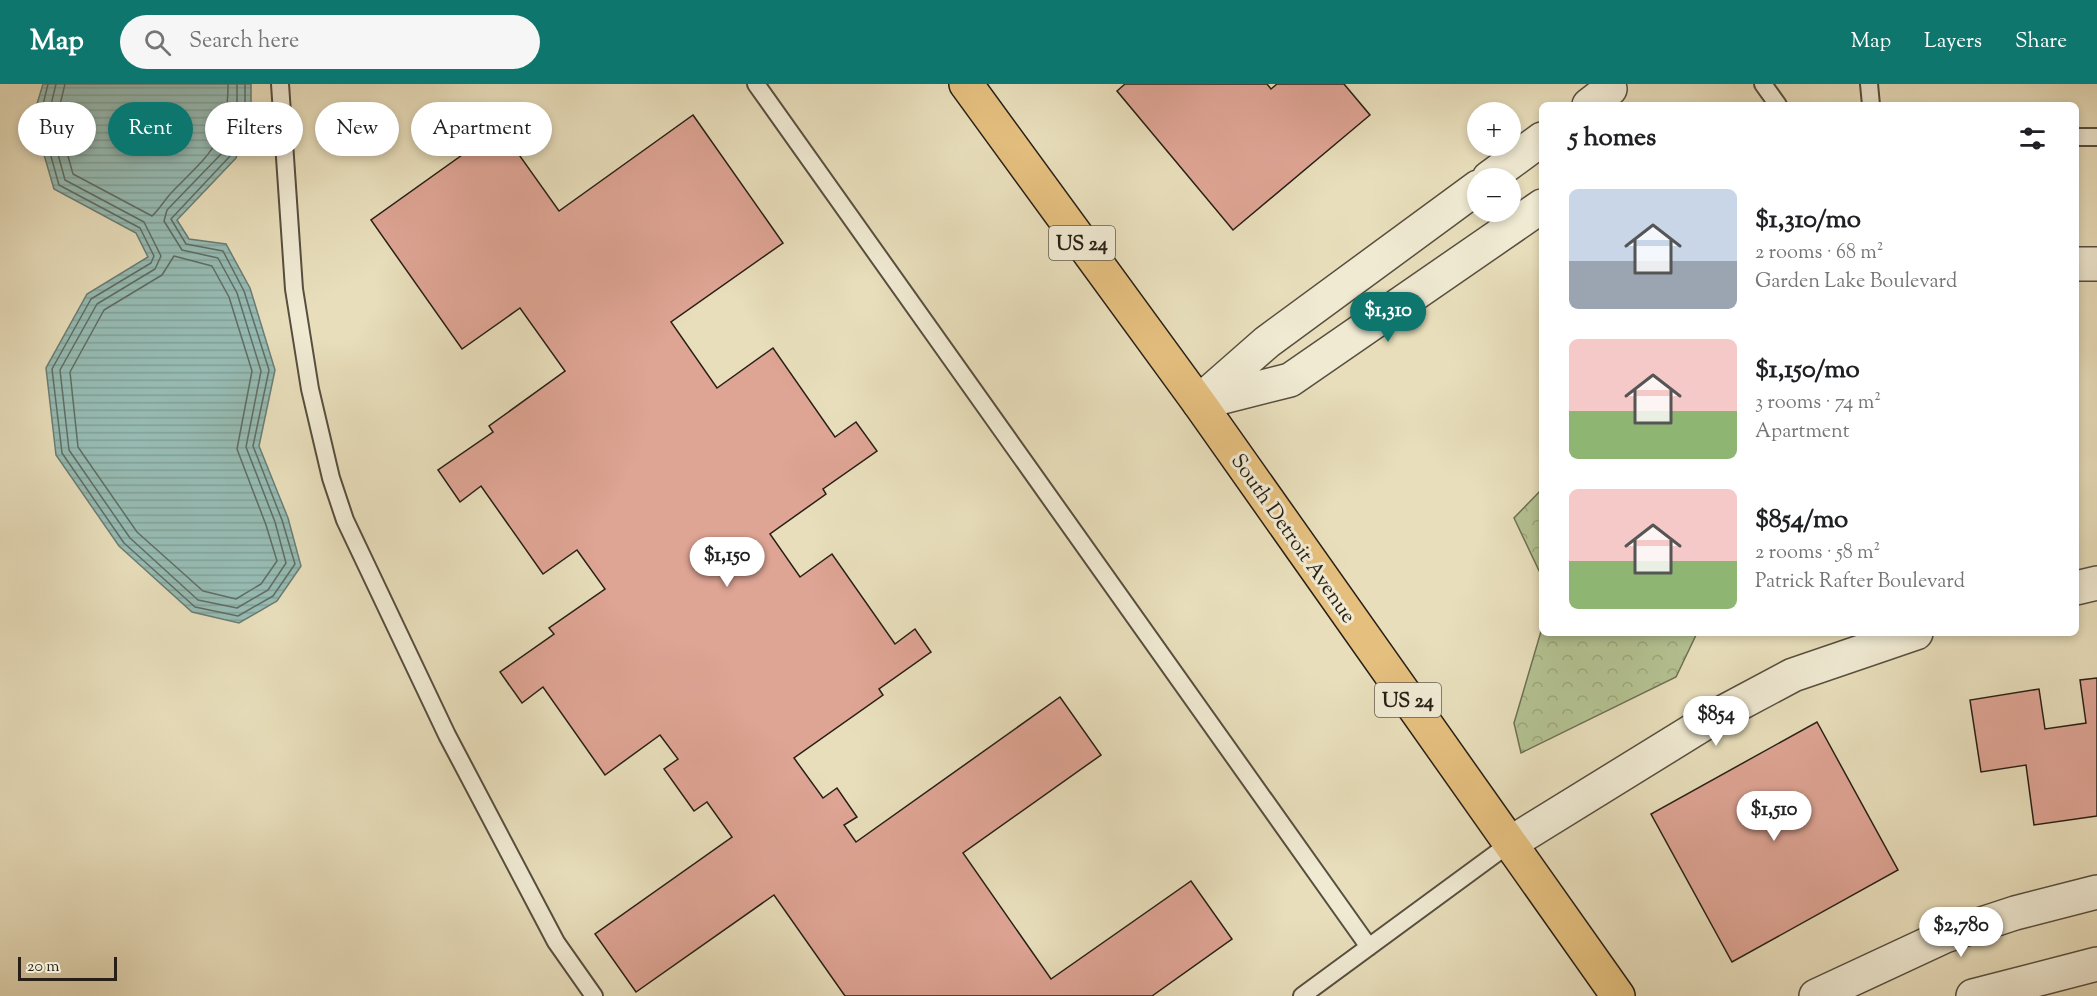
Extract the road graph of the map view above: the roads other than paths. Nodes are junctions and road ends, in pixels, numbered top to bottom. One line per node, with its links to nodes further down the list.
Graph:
1 (280, 84): 24 (lane)
2 (756, 84): 22 (lane)
3 (966, 84): 16 (main road, South Detroit Avenue / US 24)
4 (1763, 84): 6 (lane)
5 (1869, 84): 7 (lane)
6 (1776, 102)
7 (1870, 102)
8 (2079, 137): 9 (lane)
9 (2097, 137)
10 (1539, 141): 11 (street)
11 (1503, 168)
12 (1467, 195): 16 (street)
13 (1539, 208): 16 (street)
14 (2079, 264): 15 (street)
15 (2097, 264)
16 (1199, 403): 20 (main road, South Detroit Avenue / US 24)
17 (2097, 583): 18 (street)
18 (2079, 587)
19 (1907, 636): 20 (street)
20 (1509, 844): 22 (lane); 26 (main road, South Detroit Avenue / US 24)
21 (2097, 892): 27 (street)
22 (1369, 947): 25 (lane)
23 (2097, 964): 28 (street)
24 (594, 996)
25 (1302, 996)
26 (1618, 996)
27 (1816, 996)
28 (1973, 996)

